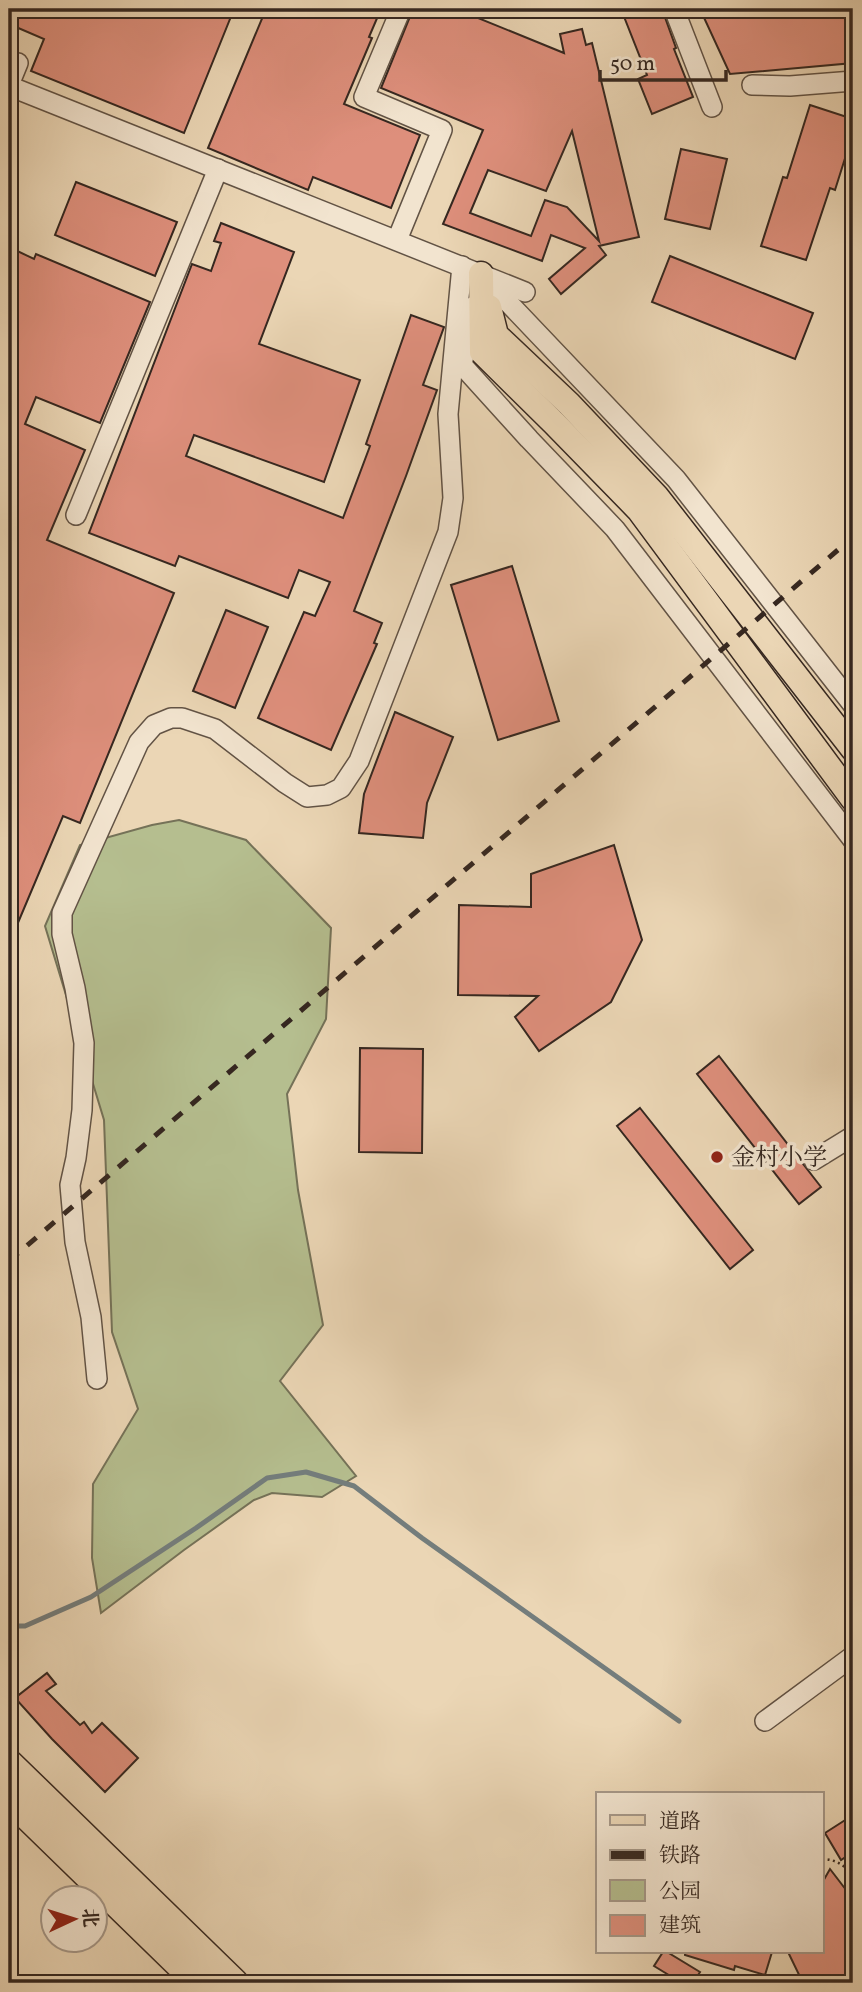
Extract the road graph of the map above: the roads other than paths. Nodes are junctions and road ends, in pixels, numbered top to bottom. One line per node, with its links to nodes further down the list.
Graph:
1 (401, 9): 9 (street)
2 (674, 9): 7 (street)
3 (19, 63): 6 (street)
4 (853, 80): 5 (street)
5 (752, 85)
6 (9, 86): 8 (street)
7 (712, 107)
8 (218, 169): 9 (street); 12 (street)
9 (397, 240): 10 (street)
10 (472, 270): 11 (street); 13 (street); 15 (main road); 16 (main road); 17 (street); 20 (street)
11 (525, 292)
12 (76, 515)
13 (846, 682): 14 (street)
14 (853, 705)
15 (853, 750)
16 (853, 799)
17 (853, 839)
18 (853, 1136): 19 (street)
19 (814, 1160)
20 (97, 1379)
21 (853, 1656): 22 (street)
22 (765, 1721)
23 (9, 1764): 26 (highway)
24 (9, 1798): 25 (highway)
25 (199, 1983)
26 (234, 1983)

